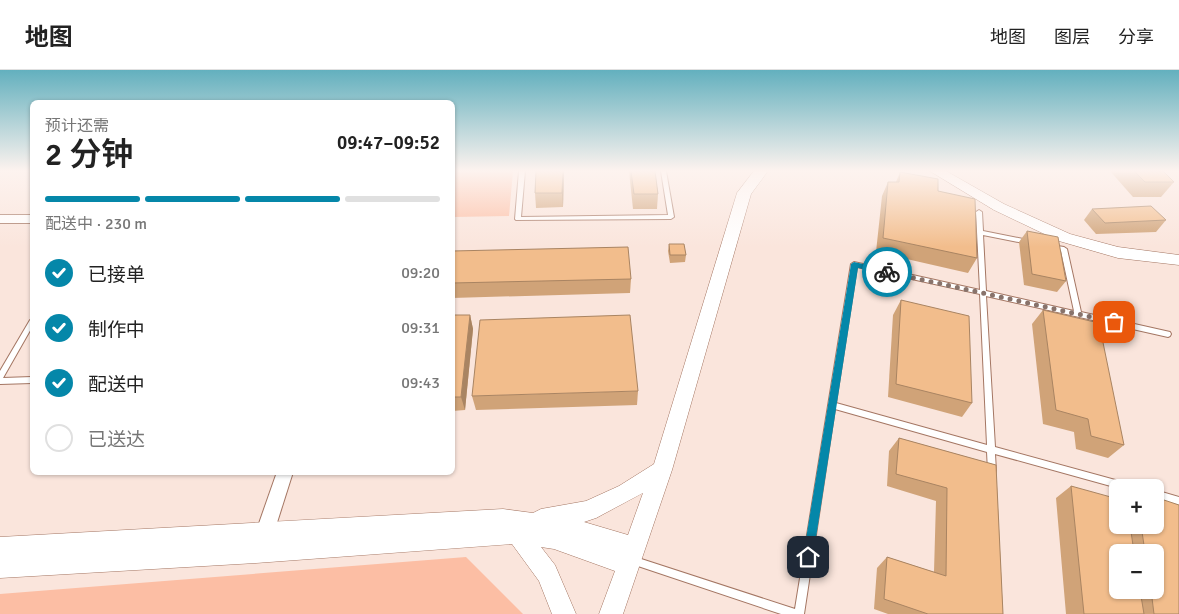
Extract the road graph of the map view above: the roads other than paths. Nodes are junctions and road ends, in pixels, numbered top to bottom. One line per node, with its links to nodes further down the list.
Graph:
1 (520, 196): 2 (lane)
2 (668, 196)
3 (743, 196): 21 (street)
4 (977, 196): 11 (street)
5 (979, 212): 8 (lane)
6 (0, 219): 7 (street)
7 (30, 219)
8 (980, 232): 9 (lane); 12 (lane)
9 (1036, 244)
10 (1046, 246): 13 (lane)
11 (1179, 260)
12 (983, 293): 13 (lane); 19 (lane); 20 (lane)
13 (1078, 314): 15 (lane)
14 (30, 325): 16 (lane)
15 (1168, 334)
16 (0, 377)
17 (30, 380): 18 (lane)
18 (0, 381)
19 (832, 405): 20 (lane); 34 (lane)
20 (990, 449): 23 (lane); 24 (lane)
21 (662, 470): 27 (street); 30 (street)
22 (284, 475): 28 (street)
23 (992, 478)
24 (1109, 482)
25 (1164, 497): 26 (lane)
26 (1179, 501)
27 (523, 527): 28 (street); 30 (street); 31 (street); 32 (street)
28 (266, 532): 29 (street)
29 (0, 548)
30 (632, 557): 33 (street); 34 (lane)
31 (0, 567)
32 (564, 614)
33 (611, 614)
34 (797, 614)

